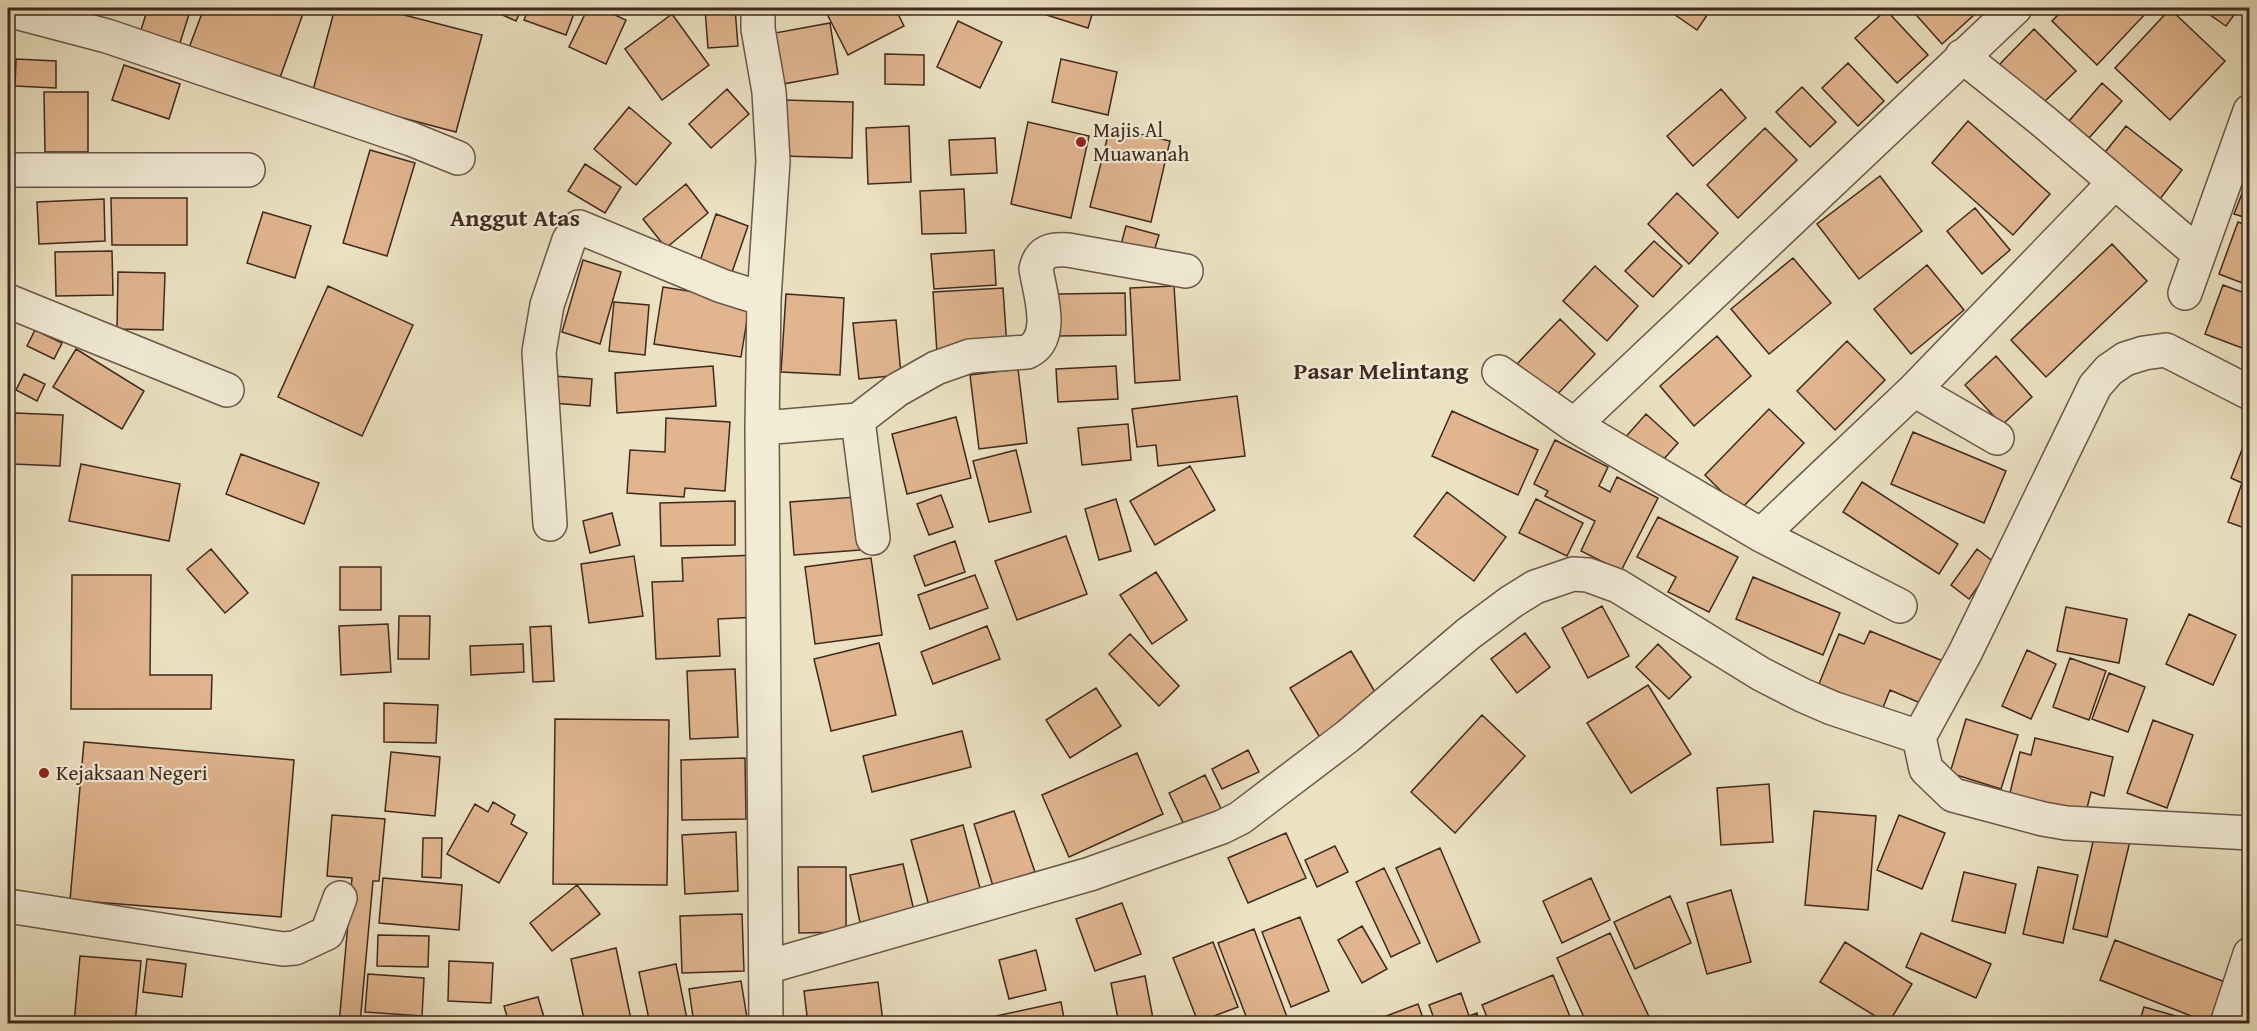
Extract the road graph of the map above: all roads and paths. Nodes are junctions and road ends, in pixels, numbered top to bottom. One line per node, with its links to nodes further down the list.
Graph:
1 (758, 8): 13 (street)
2 (2015, 8): 4 (street)
3 (8, 10): 6 (street)
4 (1962, 56): 9 (street); 20 (street)
5 (2250, 111): 10 (street)
6 (458, 158)
7 (8, 170): 8 (street)
8 (248, 170)
9 (2114, 183): 10 (street); 17 (street)
10 (2198, 253): 12 (street)
11 (1186, 271): 19 (street)
12 (2185, 293)
13 (764, 298): 21 (street); 23 (street)
14 (8, 301): 16 (street)
15 (1498, 372): 20 (street)
16 (228, 390)
17 (1914, 390): 22 (street); 24 (street)
18 (2250, 393): 27 (street)
19 (858, 420): 21 (street); 25 (street)
20 (1574, 425): 24 (street)
21 (762, 428): 32 (street)
22 (1997, 438)
23 (549, 524)
24 (1761, 535): 26 (street)
25 (873, 538)
26 (1900, 606)
27 (1919, 737): 28 (street); 32 (street)
28 (2250, 833)
29 (340, 898): 30 (street)
30 (8, 906)
31 (2250, 954): 34 (street)
32 (767, 967): 33 (street)
33 (766, 1023)
34 (2227, 1023)

